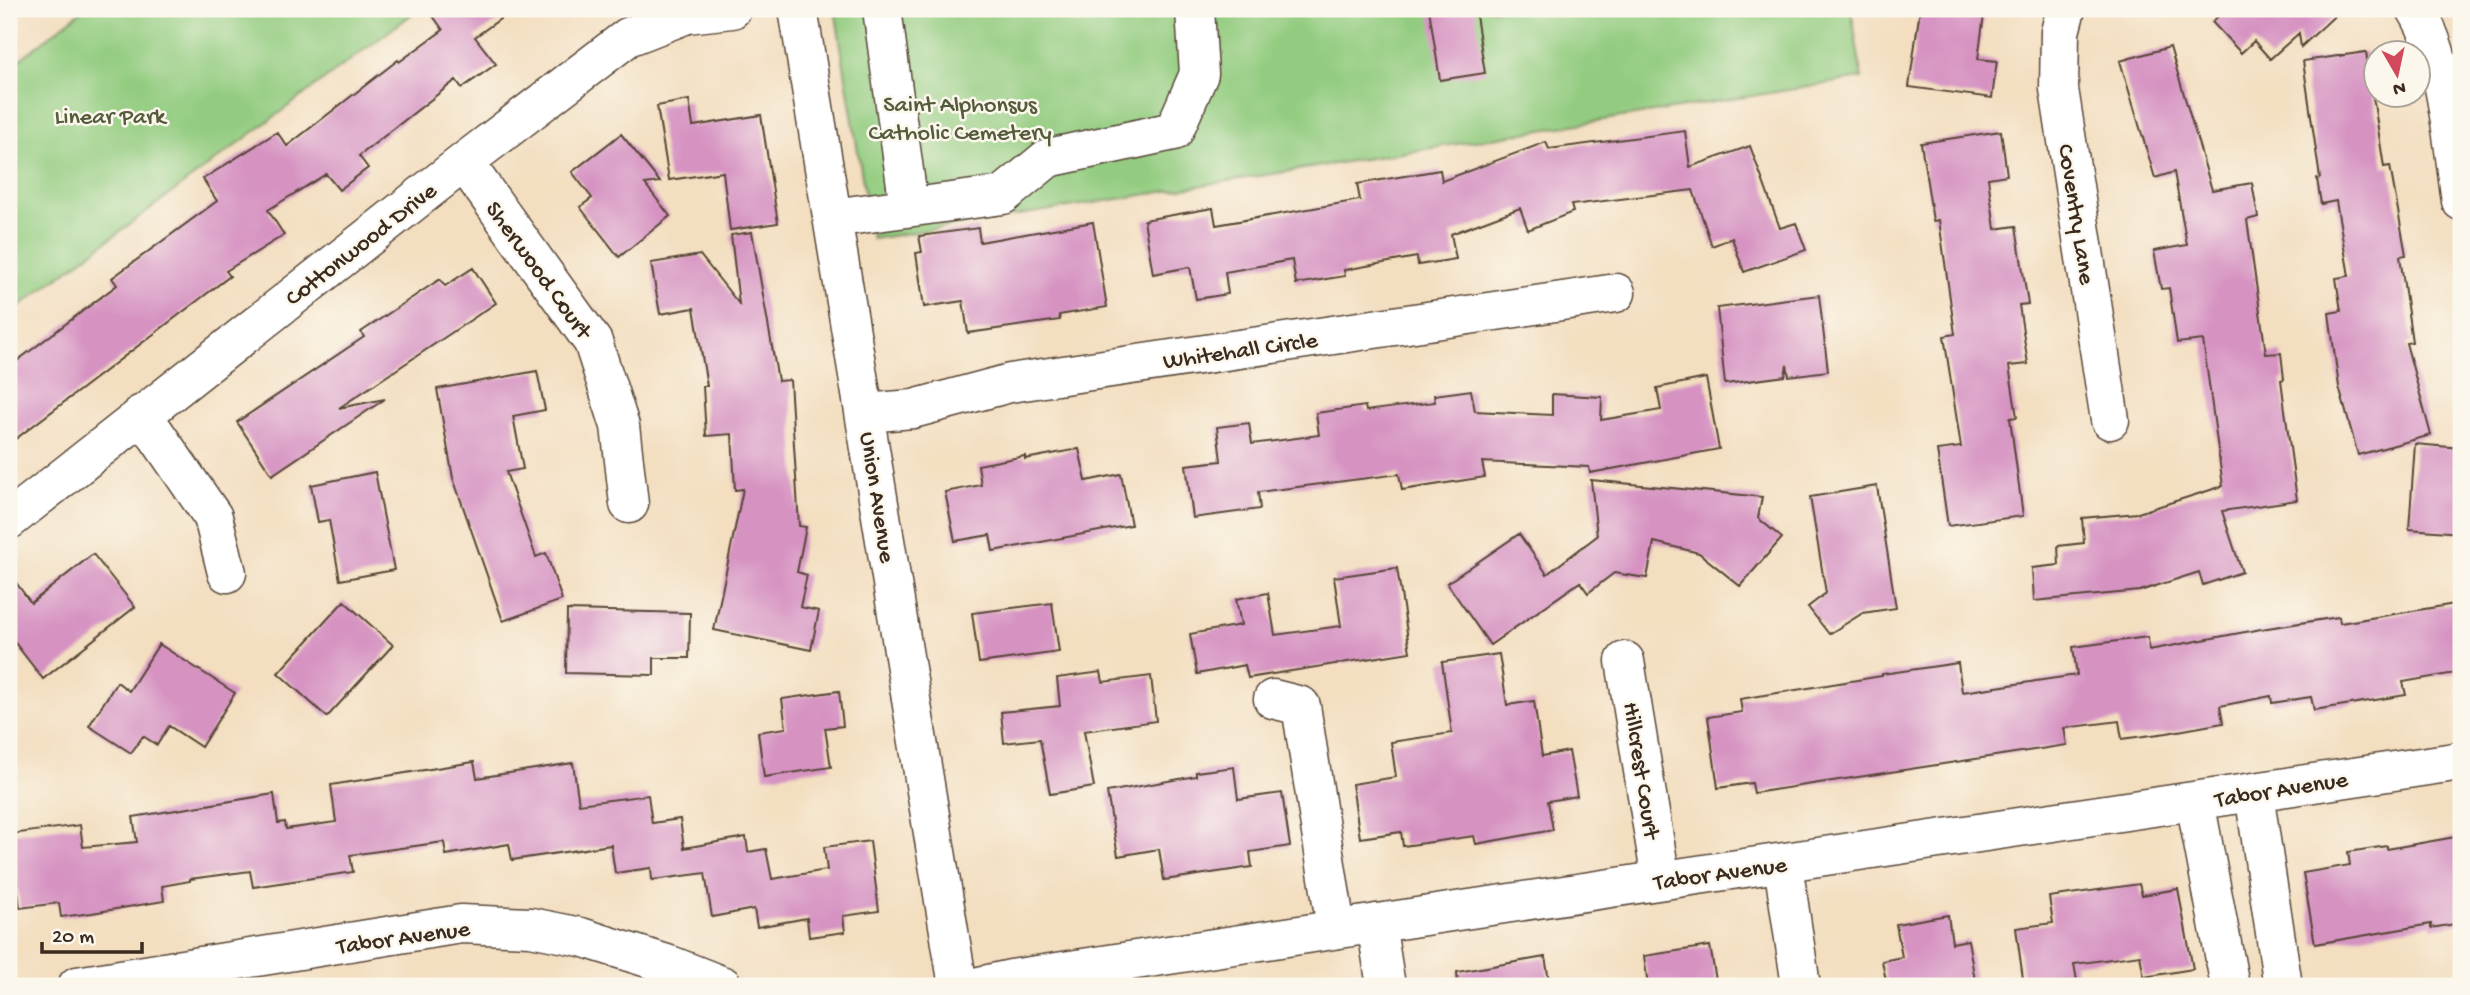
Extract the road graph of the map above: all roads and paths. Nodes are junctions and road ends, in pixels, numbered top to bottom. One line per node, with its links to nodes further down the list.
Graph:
1 (732, 9): 7 (street, Cottonwood Drive)
2 (798, 9): 10 (street, Union Avenue)
3 (882, 9): 9 (street)
4 (1195, 9): 9 (street)
5 (2066, 9): 14 (street, Coventry Lane)
6 (2416, 9): 8 (street)
7 (464, 163): 13 (street, Cottonwood Drive); 15 (street, Sherwood Court)
8 (2461, 201)
9 (909, 207): 10 (street)
10 (832, 218): 12 (street, Union Avenue)
11 (1616, 293): 12 (street, Whitehall Circle)
12 (865, 413): 29 (street, Union Avenue)
13 (142, 414): 16 (street, Cottonwood Drive); 17 (street)
14 (2110, 420)
15 (629, 504)
16 (9, 520)
17 (227, 573)
18 (1626, 661): 24 (street, Hillcrest Court)
19 (1300, 699): 26 (street)
20 (2461, 761): 21 (street, Tabor Avenue)
21 (2254, 793): 22 (street, Tabor Avenue); 34 (street)
22 (2195, 802): 23 (street, Tabor Avenue); 33 (street)
23 (1783, 864): 24 (street, Tabor Avenue); 32 (street)
24 (1661, 880): 25 (street, Tabor Avenue)
25 (1376, 923): 26 (street, Tabor Avenue); 31 (street)
26 (1336, 929): 30 (street, Tabor Avenue)
27 (76, 986): 28 (street, Tabor Avenue)
28 (723, 986)
29 (958, 986)
30 (979, 986)
31 (1386, 986)
32 (1801, 986)
33 (2230, 986)
34 (2283, 986)

